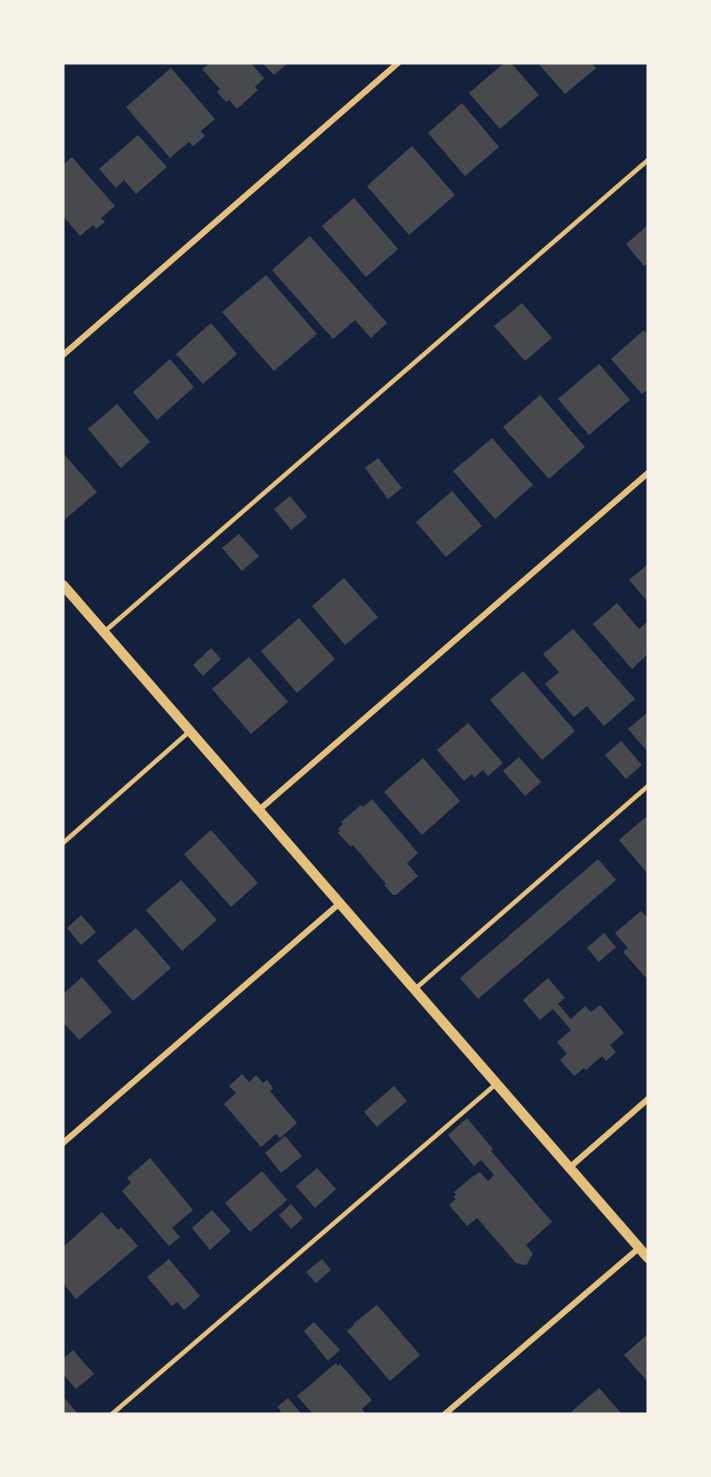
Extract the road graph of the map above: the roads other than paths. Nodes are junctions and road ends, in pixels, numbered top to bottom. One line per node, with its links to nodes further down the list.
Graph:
1 (398, 63): 3 (street)
2 (648, 160): 6 (lane)
3 (63, 355)
4 (648, 473): 9 (street)
5 (63, 585): 6 (street)
6 (104, 632): 7 (street)
7 (190, 731): 9 (street); 10 (lane)
8 (648, 786): 12 (lane)
9 (259, 810): 11 (street)
10 (63, 843)
11 (340, 903): 12 (street); 15 (street)
12 (415, 989): 13 (street)
13 (496, 1084): 16 (street); 19 (lane)
14 (648, 1100): 16 (street)
15 (63, 1143)
16 (569, 1168): 17 (street)
17 (639, 1248): 18 (street); 20 (street)
18 (648, 1258)
19 (112, 1414)
20 (446, 1414)

